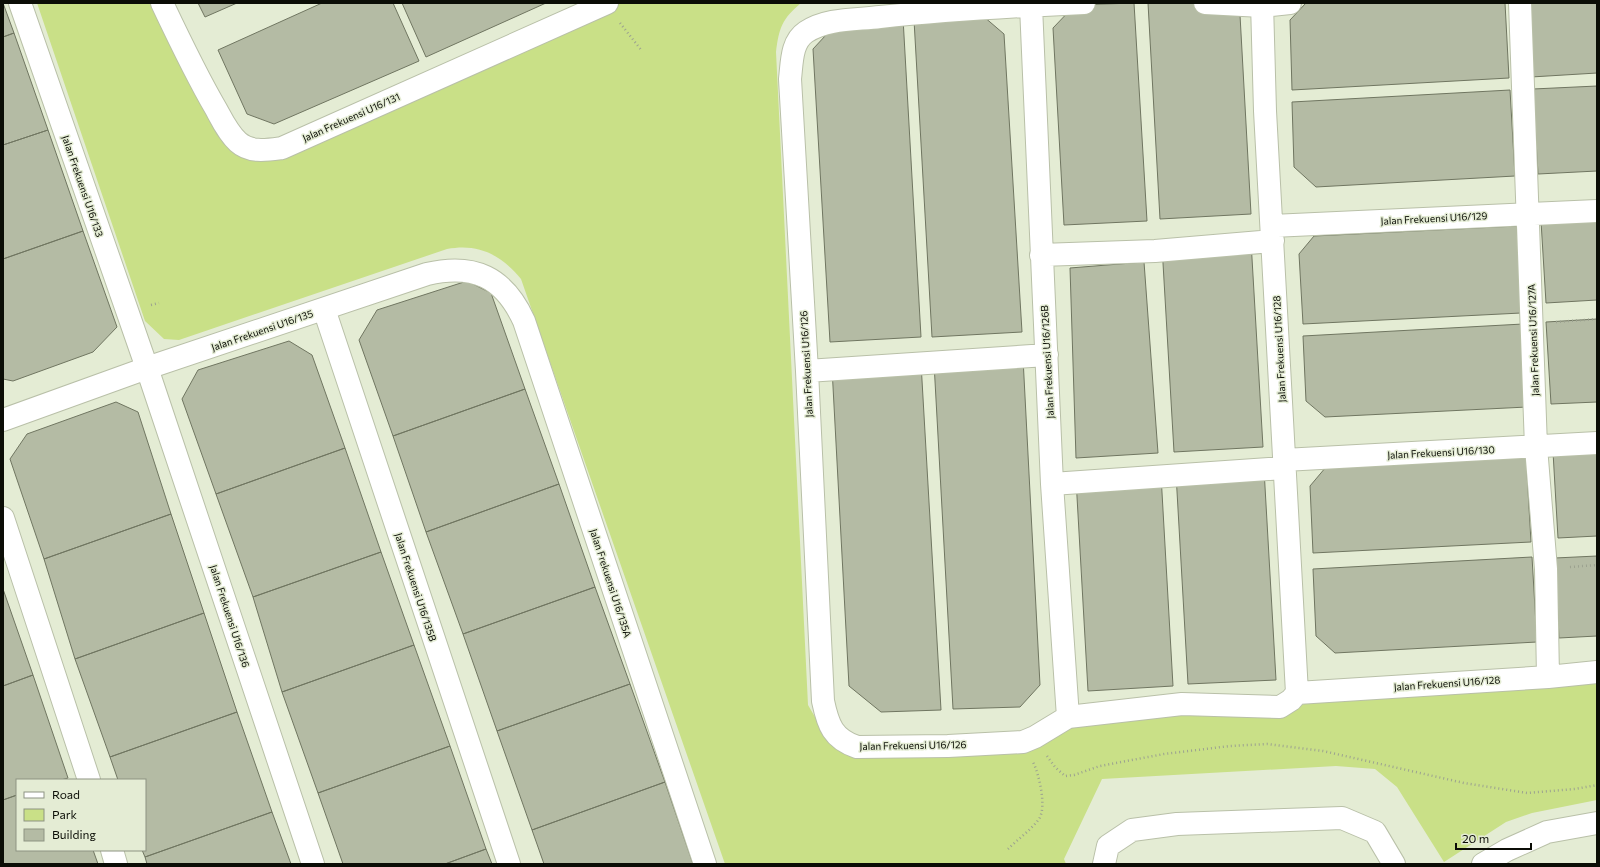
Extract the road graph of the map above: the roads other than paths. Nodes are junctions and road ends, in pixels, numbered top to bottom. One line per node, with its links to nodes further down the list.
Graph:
1 (20, 3): 17 (street, Jalan Frekuensi U16/133)
2 (162, 3): 7 (street, Jalan Frekuensi U16/131)
3 (1084, 3): 9 (street, Jalan Frekuensi U16/126)
4 (1205, 3): 8 (street)
5 (1290, 3): 8 (street)
6 (1520, 3): 11 (street, Jalan Frekuensi U16/127A)
7 (606, 4)
8 (1262, 4): 12 (street, Jalan Frekuensi U16/128)
9 (1031, 6): 13 (street, Jalan Frekuensi U16/126B); 18 (street, Jalan Frekuensi U16/126)
10 (1597, 211): 11 (street, Jalan Frekuensi U16/129)
11 (1528, 214): 12 (street, Jalan Frekuensi U16/129); 21 (street, Jalan Frekuensi U16/127A)
12 (1273, 234): 13 (street, Jalan Frekuensi U16/129); 22 (street, Jalan Frekuensi U16/128)
13 (1042, 255): 16 (street, Jalan Frekuensi U16/126B)
14 (516, 302): 15 (street, Jalan Frekuensi U16/135); 35 (street, Jalan Frekuensi U16/135A)
15 (324, 309): 17 (street, Jalan Frekuensi U16/135); 34 (street, Jalan Frekuensi U16/135B)
16 (1047, 355): 18 (street); 23 (street, Jalan Frekuensi U16/126B)
17 (147, 368): 19 (street, Jalan Frekuensi U16/135); 33 (street, Jalan Frekuensi U16/136)
18 (807, 371): 28 (street, Jalan Frekuensi U16/126)
19 (3, 420)
20 (1597, 443): 21 (street, Jalan Frekuensi U16/130)
21 (1536, 447): 22 (street, Jalan Frekuensi U16/130); 26 (street, Jalan Frekuensi U16/127A)
22 (1284, 464): 23 (street, Jalan Frekuensi U16/130); 27 (street, Jalan Frekuensi U16/128)
23 (1052, 484): 28 (street, Jalan Frekuensi U16/126B)
24 (3, 518): 29 (street)
25 (1597, 672): 26 (street, Jalan Frekuensi U16/128)
26 (1548, 677): 27 (street, Jalan Frekuensi U16/128)
27 (1297, 693): 28 (street)
28 (1068, 717)
29 (89, 779)
30 (1597, 823): 38 (street)
31 (112, 851): 32 (street)
32 (116, 864)
33 (313, 864)
34 (509, 864)
35 (705, 864)
36 (1104, 864): 37 (street)
37 (1394, 864)
38 (1483, 864)

